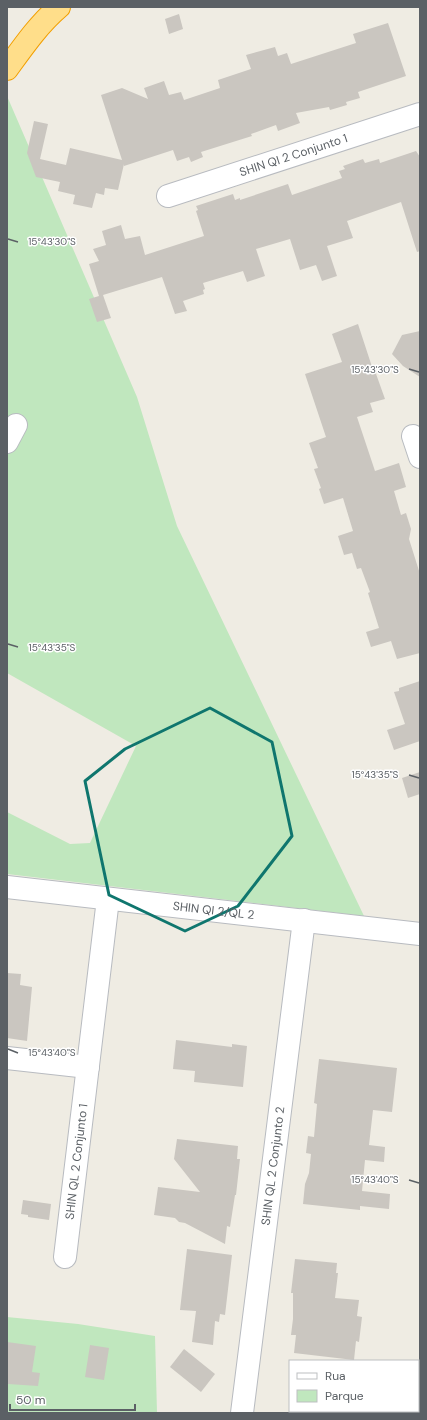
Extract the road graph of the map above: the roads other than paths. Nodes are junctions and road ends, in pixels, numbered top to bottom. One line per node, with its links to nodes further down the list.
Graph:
1 (58, 7): 2 (highway)
2 (7, 69)
3 (420, 114): 4 (street, SHIN QI 2 Conjunto 1)
4 (168, 196)
5 (414, 436): 6 (street)
6 (420, 457)
7 (7, 887): 8 (street, SHIN QI 2/QL 2)
8 (108, 899): 9 (street, SHIN QI 2/QL 2); 12 (street, SHIN QL 2 Conjunto 1)
9 (304, 920): 10 (street, SHIN QI 2/QL 2); 14 (street, SHIN QL 2 Conjunto 2)
10 (420, 934)
11 (7, 1058): 12 (street)
12 (88, 1067): 13 (street, SHIN QL 2 Conjunto 1)
13 (65, 1256)
14 (242, 1413)

